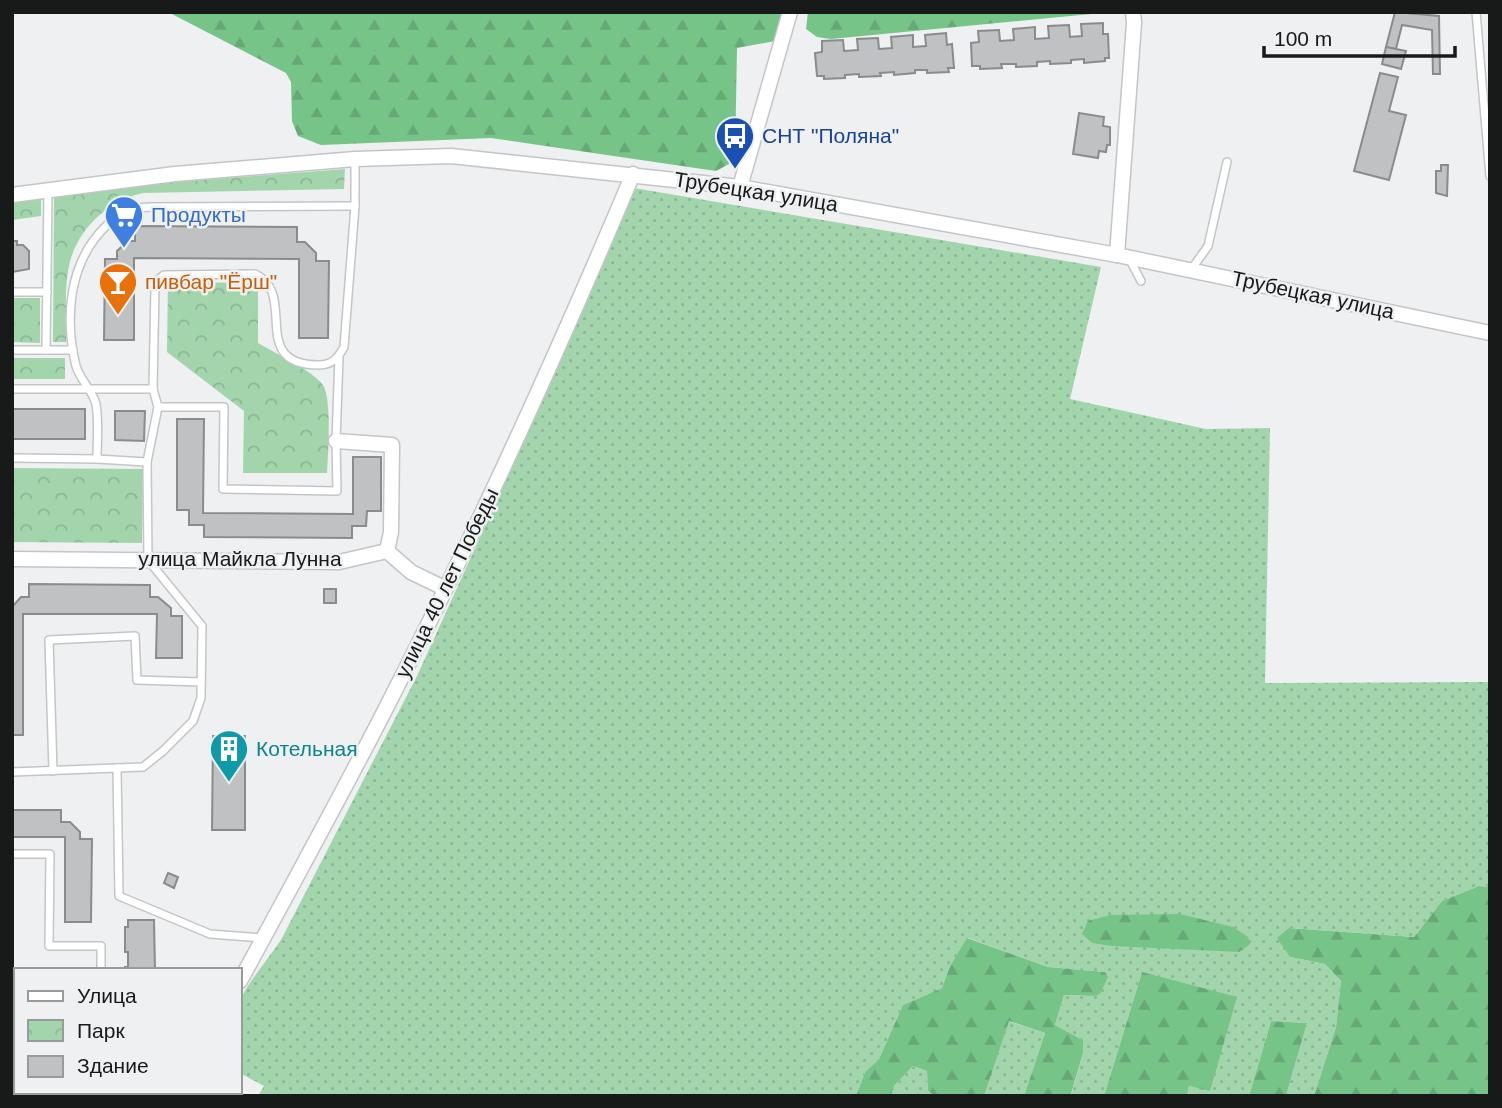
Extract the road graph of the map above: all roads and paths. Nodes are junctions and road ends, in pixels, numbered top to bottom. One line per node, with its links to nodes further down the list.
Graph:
1 (790, 12): 8 (street)
2 (1133, 12): 12 (street)
3 (1476, 12): 7 (lane)
4 (355, 159): 6 (street, Трубецкая улица); 9 (street, Трубецкая улица); 11 (lane)
5 (1227, 162): 13 (lane)
6 (633, 174): 8 (street, Трубецкая улица); 33 (street, улица 40 лет Победы)
7 (1490, 176)
8 (740, 187): 12 (street, Трубецкая улица)
9 (48, 190): 10 (street, Трубецкая улица); 16 (lane)
10 (12, 195)
11 (355, 206): 20 (lane); 21 (lane)
12 (1123, 256): 13 (street, Трубецкая улица); 14 (lane)
13 (1191, 270): 17 (street, Трубецкая улица)
14 (1141, 281)
15 (12, 292): 16 (lane)
16 (47, 292): 19 (lane)
17 (1490, 333)
18 (12, 350): 19 (lane)
19 (46, 350): 20 (lane)
20 (73, 350): 23 (lane)
21 (339, 356): 24 (lane); 26 (lane)
22 (12, 389): 23 (lane)
23 (87, 389): 24 (lane); 28 (lane)
24 (153, 389): 25 (lane)
25 (158, 407): 26 (lane); 29 (lane)
26 (336, 441): 30 (street)
27 (12, 458): 28 (lane)
28 (97, 459): 29 (lane)
29 (148, 463): 32 (lane)
30 (387, 551): 32 (street, улица Майкла Лунна); 33 (street)
31 (12, 559): 32 (street, улица Майкла Лунна)
32 (148, 560): 34 (lane)
33 (444, 588): 39 (street, улица 40 лет Победы)
34 (201, 682): 35 (lane); 36 (lane)
35 (117, 768): 36 (lane); 39 (lane)
36 (53, 771): 37 (lane)
37 (12, 772)
38 (12, 854): 40 (lane)
39 (263, 938): 41 (street, улица 40 лет Победы)
40 (101, 968)
41 (242, 977)

